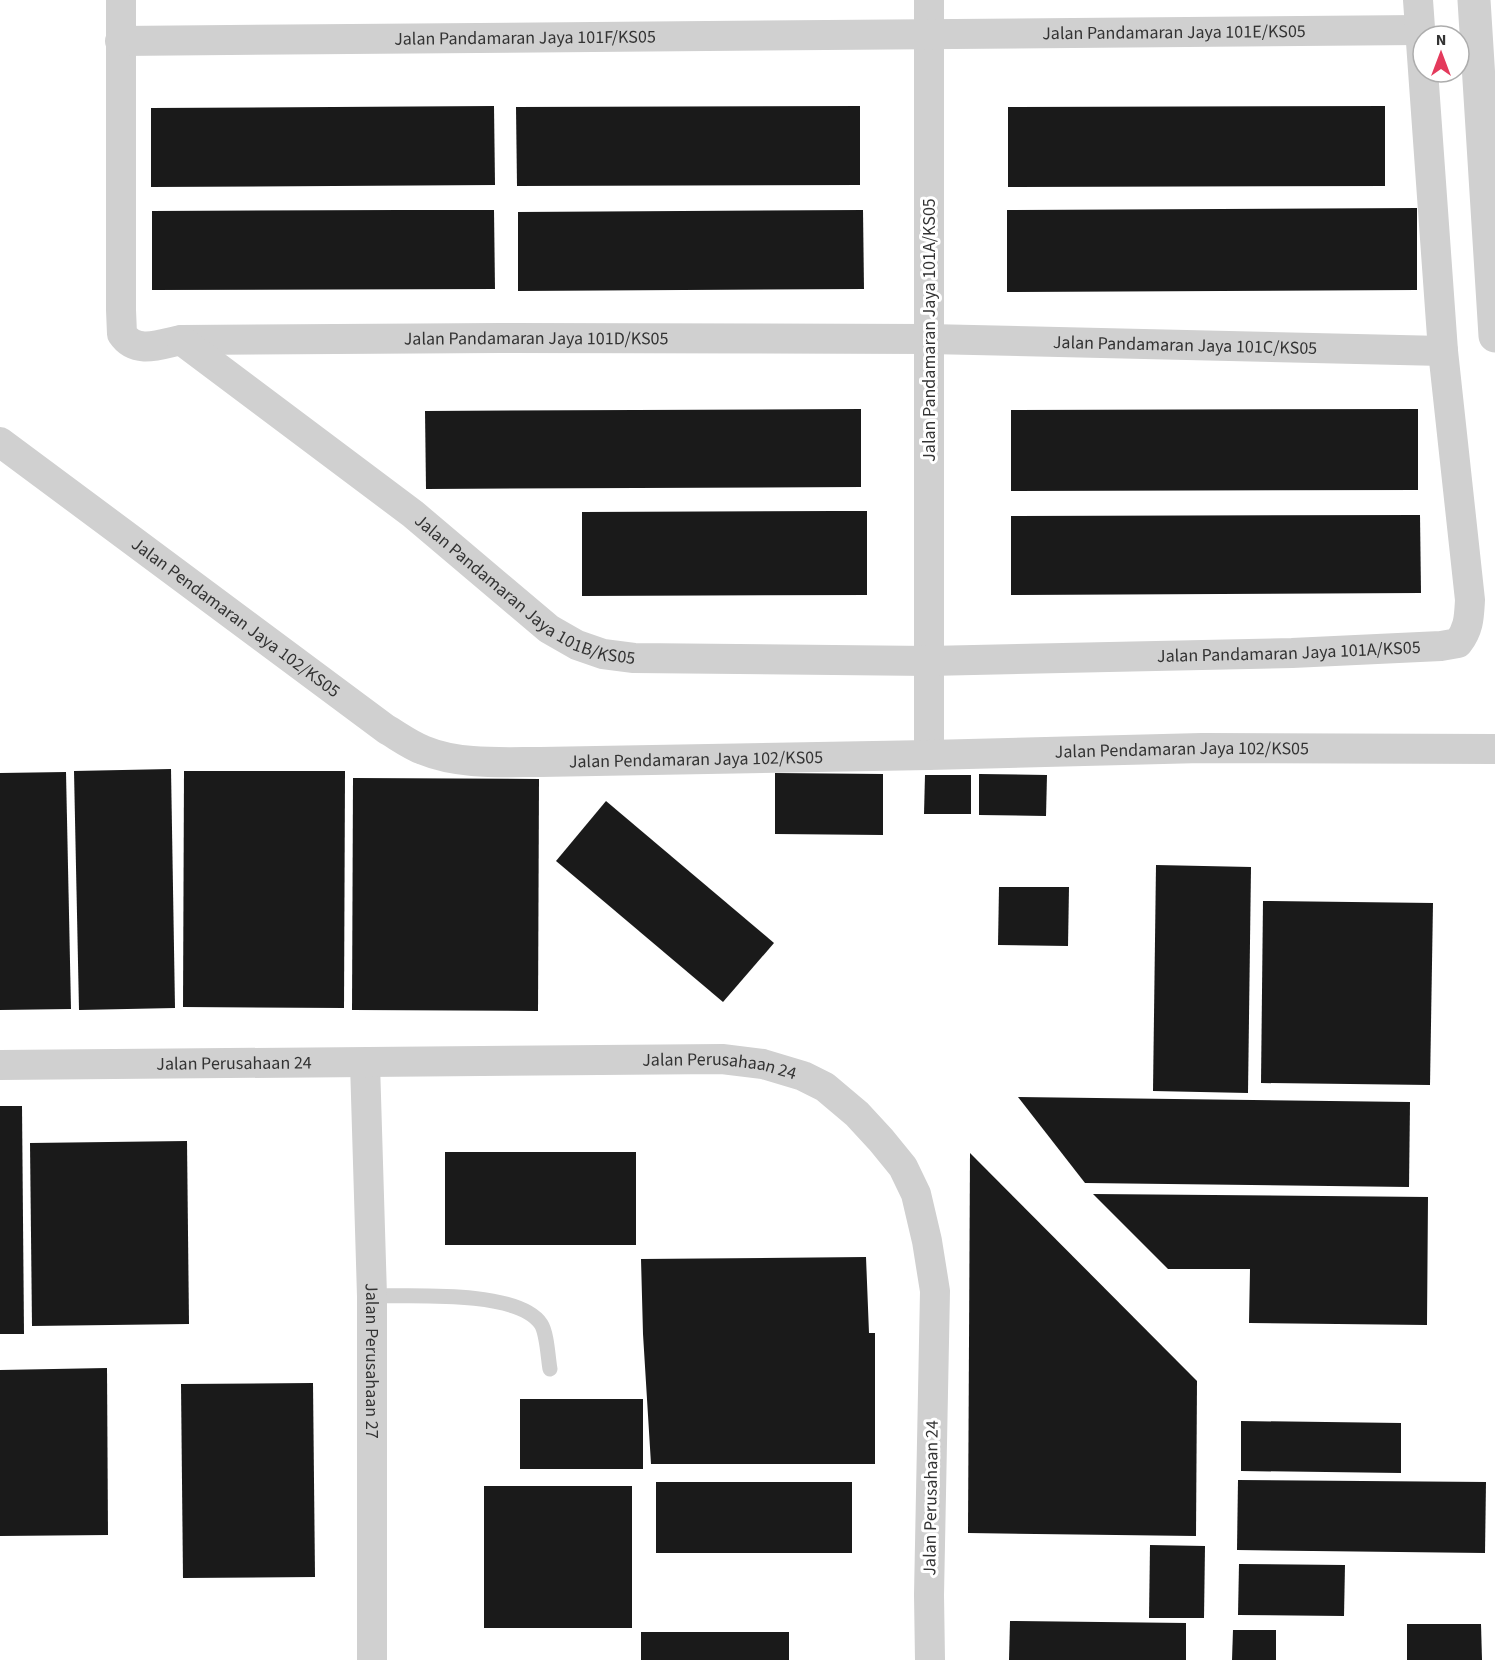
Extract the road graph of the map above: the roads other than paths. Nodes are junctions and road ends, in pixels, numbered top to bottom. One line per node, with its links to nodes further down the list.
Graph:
1 (121, 0): 8 (street)
2 (929, 0): 7 (street, Jalan Pandamaran Jaya 101A/KS05)
3 (1418, 0): 5 (street)
4 (1474, 0): 10 (street)
5 (1419, 24)
6 (1411, 30): 7 (street, Jalan Pandamaran Jaya 101E/KS05)
7 (929, 35): 8 (street, Jalan Pandamaran Jaya 101F/KS05); 11 (street, Jalan Pandamaran Jaya 101A/KS05)
8 (120, 41): 12 (street, Jalan Pandamaran Jaya 101D/KS05)
9 (1423, 84): 13 (street)
10 (1495, 336)
11 (929, 339): 12 (street, Jalan Pandamaran Jaya 101D/KS05); 13 (street, Jalan Pandamaran Jaya 101C/KS05); 15 (street, Jalan Pandamaran Jaya 101A/KS05)
12 (181, 340): 15 (street, Jalan Pandamaran Jaya 101B/KS05)
13 (1443, 351): 15 (street, Jalan Pandamaran Jaya 101A/KS05)
14 (0, 442): 17 (street, Jalan Pendamaran Jaya 102/KS05)
15 (929, 661): 17 (street, Jalan Pandamaran Jaya 101A/KS05)
16 (1495, 749): 17 (street, Jalan Pendamaran Jaya 102/KS05)
17 (929, 755)
18 (365, 1063): 19 (street, Jalan Perusahaan 24); 20 (street, Jalan Perusahaan 27); 23 (street, Jalan Perusahaan 24)
19 (0, 1065)
20 (372, 1296): 21 (lane); 22 (street, Jalan Perusahaan 27)
21 (550, 1369)
22 (372, 1660)
23 (930, 1660)

